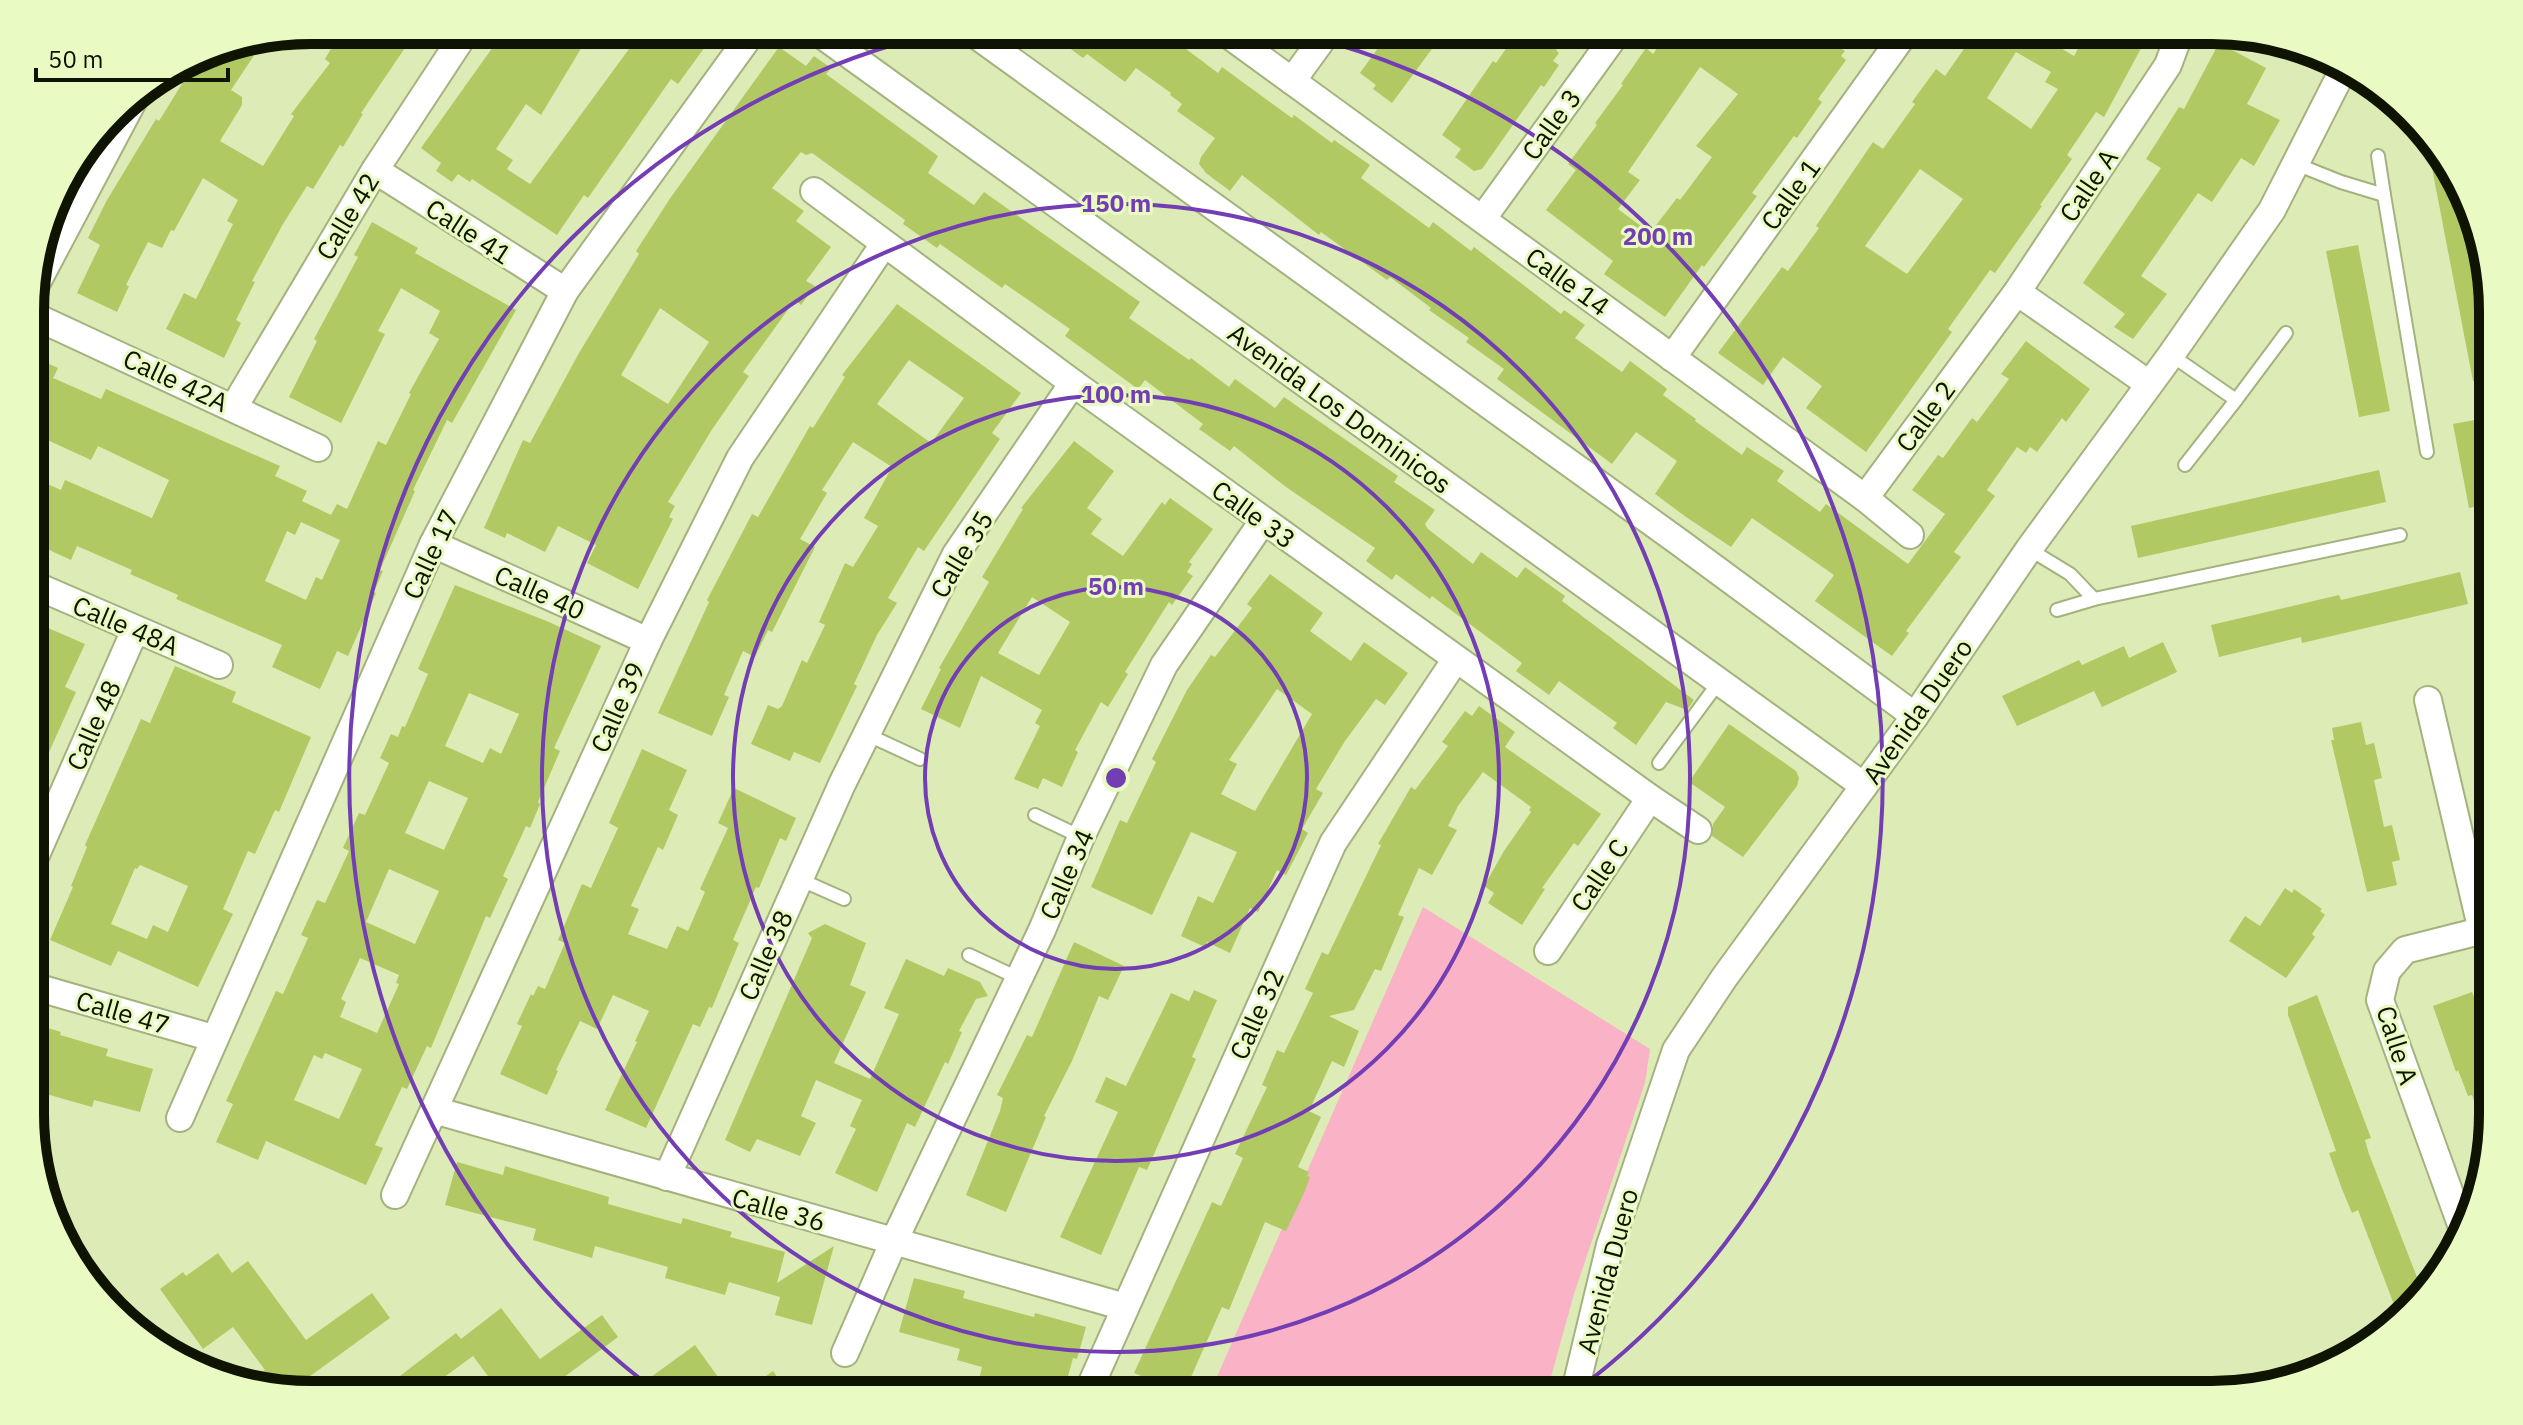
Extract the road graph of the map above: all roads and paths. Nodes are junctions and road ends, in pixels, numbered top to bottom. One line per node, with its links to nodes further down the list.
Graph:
1 (458, 44): 15 (street, Calle 42)
2 (744, 44): 21 (street, Calle 17)
3 (834, 44): 48 (street, Avenida Los Dominicos)
4 (988, 44): 50 (street)
5 (1241, 44): 11 (street, Calle 14)
6 (1319, 44): 11 (street)
7 (1609, 44): 18 (street, Calle 3)
8 (1897, 44): 27 (street, Calle 1)
9 (2176, 44): 22 (street, Calle A)
10 (2339, 77): 14 (street, Avenida Duero)
11 (1292, 81): 18 (street, Calle 14)
12 (122, 122): 20 (street)
13 (2378, 156): 17 (lane)
14 (2296, 164): 17 (lane); 26 (street, Avenida Duero)
15 (375, 170): 21 (street, Calle 41); 31 (street, Calle 42)
16 (814, 191): 19 (street, Calle 33)
17 (2384, 195): 33 (lane)
18 (1483, 218): 27 (street, Calle 14)
19 (884, 244): 28 (street, Calle 33); 45 (street, Calle 39)
20 (49, 260)
21 (565, 291): 39 (street, Calle 17)
22 (2017, 292): 25 (street, Calle A); 29 (street)
23 (44, 320): 31 (street, Calle 42A)
24 (2286, 333): 30 (lane)
25 (1986, 334): 35 (street, Calle 2)
26 (2171, 355): 29 (street, Avenida Duero); 30 (lane)
27 (1672, 358): 35 (street, Calle 14)
28 (1073, 383): 36 (street, Calle 33); 51 (street, Calle 35)
29 (2149, 384): 40 (street, Avenida Duero)
30 (2236, 400): 34 (lane)
31 (234, 407): 32 (street, Calle 42A)
32 (318, 448)
33 (2427, 452)
34 (2185, 465)
35 (1865, 498): 37 (street, Calle 14)
36 (1263, 521): 46 (street, Calle 33); 59 (street, Calle 34)
37 (1910, 535)
38 (2400, 535): 42 (lane)
39 (433, 544): 45 (street, Calle 40); 68 (street, Calle 17)
40 (2029, 549): 42 (lane); 50 (street, Avenida Duero)
41 (44, 589): 44 (street, Calle 48A)
42 (2094, 599): 43 (lane)
43 (2057, 610)
44 (135, 630): 47 (street, Calle 48A); 58 (street, Calle 48)
45 (648, 641): 69 (street, Calle 39)
46 (1456, 659): 55 (street, Calle 33); 75 (street, Calle 32)
47 (219, 665)
48 (1719, 682): 53 (lane); 54 (street, Avenida Los Dominicos)
49 (2428, 700): 61 (street)
50 (1915, 716): 54 (street, Avenida Duero)
51 (866, 734): 52 (lane); 60 (street, Calle 38)
52 (920, 759)
53 (1659, 763)
54 (1864, 786): 77 (street, Avenida Duero)
55 (1650, 798): 57 (street, Calle 33); 64 (street, Calle C)
56 (1035, 815): 59 (lane)
57 (1698, 830)
58 (44, 837)
59 (1081, 837): 66 (street, Calle 34)
60 (799, 879): 62 (lane); 71 (street, Calle 38)
61 (2478, 895)
62 (844, 899)
63 (2478, 932): 73 (street, Calle A)
64 (1548, 951)
65 (969, 955): 66 (lane)
66 (1018, 978): 74 (street, Calle 34)
67 (44, 989): 68 (street, Calle 47)
68 (213, 1038): 70 (street, Calle 17)
69 (434, 1110): 71 (street, Calle 36); 72 (street, Calle 39)
70 (180, 1118)
71 (667, 1177): 74 (street, Calle 36)
72 (395, 1195)
73 (2458, 1217)
74 (894, 1241): 75 (street, Calle 36); 76 (street, Calle 34)
75 (1125, 1307): 78 (street, Calle 32)
76 (845, 1353)
77 (1578, 1380)
78 (1093, 1381)

